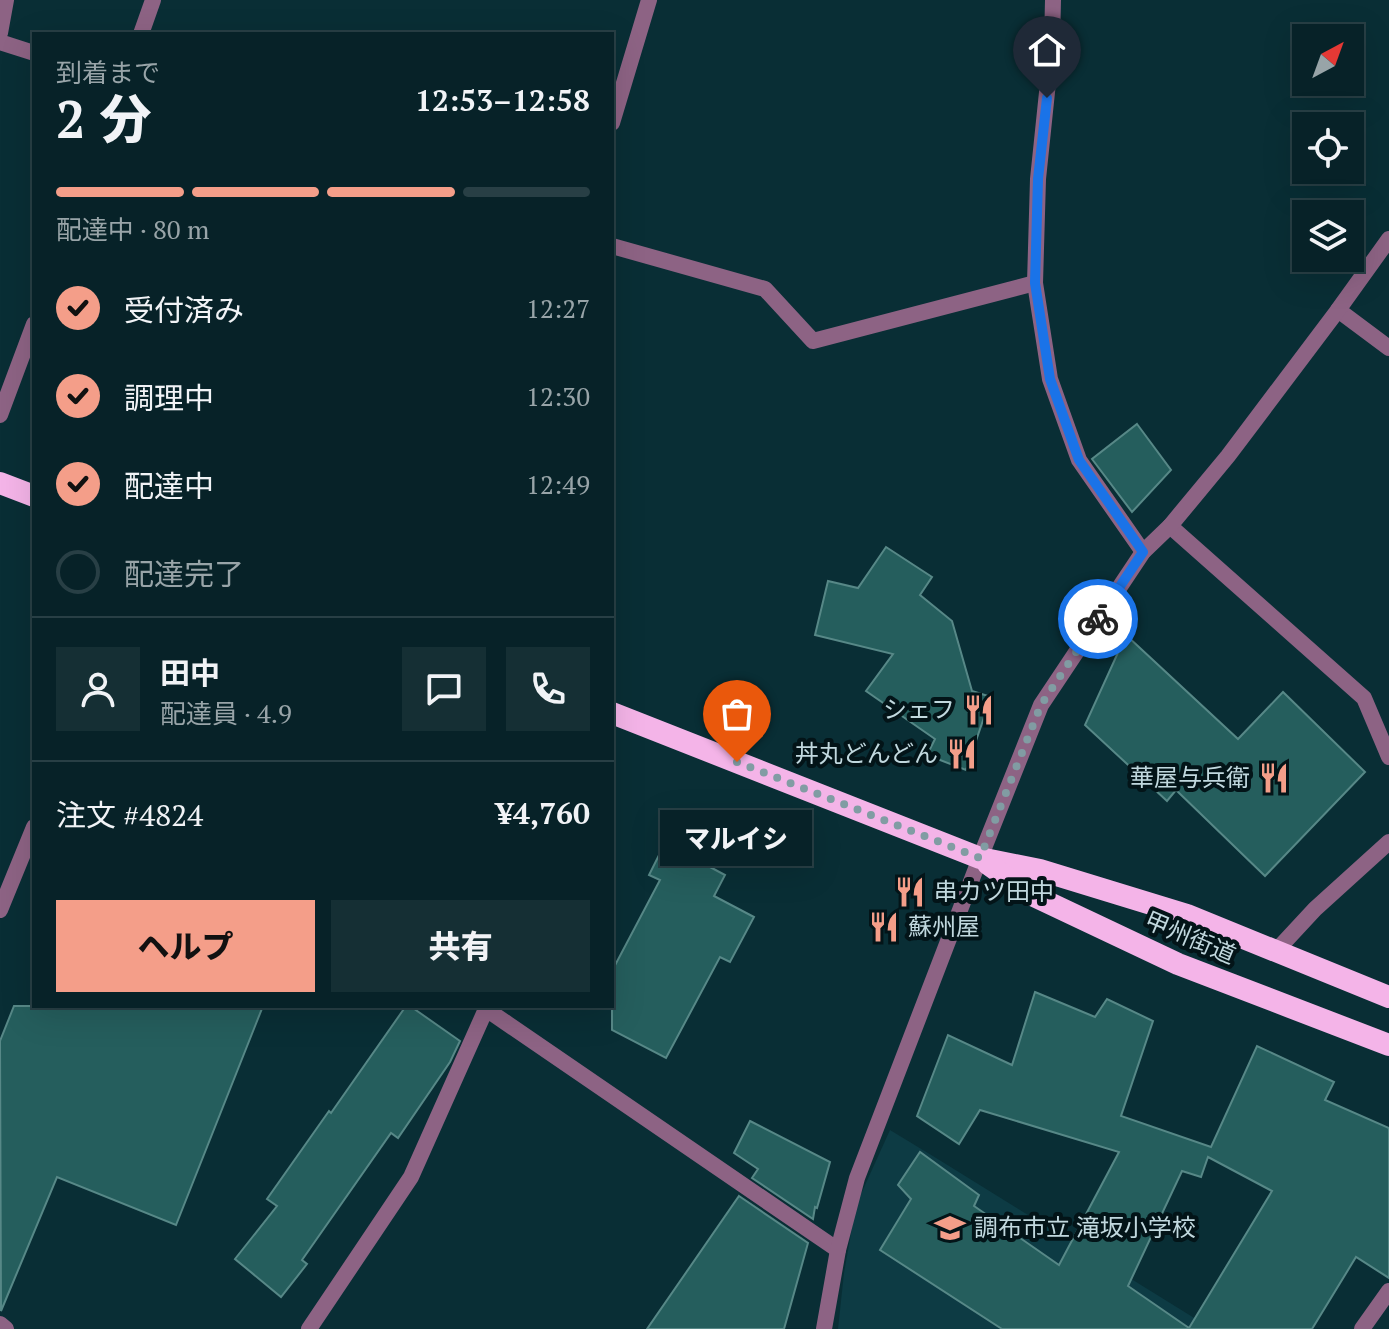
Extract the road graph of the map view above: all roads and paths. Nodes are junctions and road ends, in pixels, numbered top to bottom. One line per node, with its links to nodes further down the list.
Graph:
1 (6, 0): 6 (street)
2 (153, 0): 5 (street)
3 (649, 0): 9 (street)
4 (1053, 0): 12 (street)
5 (142, 32)
6 (0, 33)
7 (0, 42): 8 (street)
8 (32, 52)
9 (614, 116)
10 (1388, 241): 13 (street)
11 (614, 247): 12 (street)
12 (1035, 283): 20 (street)
13 (1338, 310): 15 (street); 19 (street)
14 (32, 329): 16 (street)
15 (1389, 348)
16 (0, 415)
17 (0, 483): 18 (highway)
18 (32, 495)
19 (1170, 526): 20 (street); 22 (street)
20 (1143, 552): 25 (street)
21 (614, 717): 25 (highway, 甲州街道)
22 (1389, 757)
23 (32, 832): 26 (street)
24 (1389, 842): 27 (street)
25 (980, 858): 27 (highway, 甲州街道); 30 (highway, 甲州街道); 31 (street)
26 (0, 910)
27 (1276, 951): 28 (highway, 甲州街道)
28 (1389, 997)
29 (486, 1008): 31 (street); 35 (street)
30 (1389, 1045)
31 (838, 1250): 36 (street)
32 (1389, 1291): 37 (street)
33 (0, 1324): 34 (street)
34 (6, 1329)
35 (309, 1329)
36 (824, 1329)
37 (1362, 1329)

